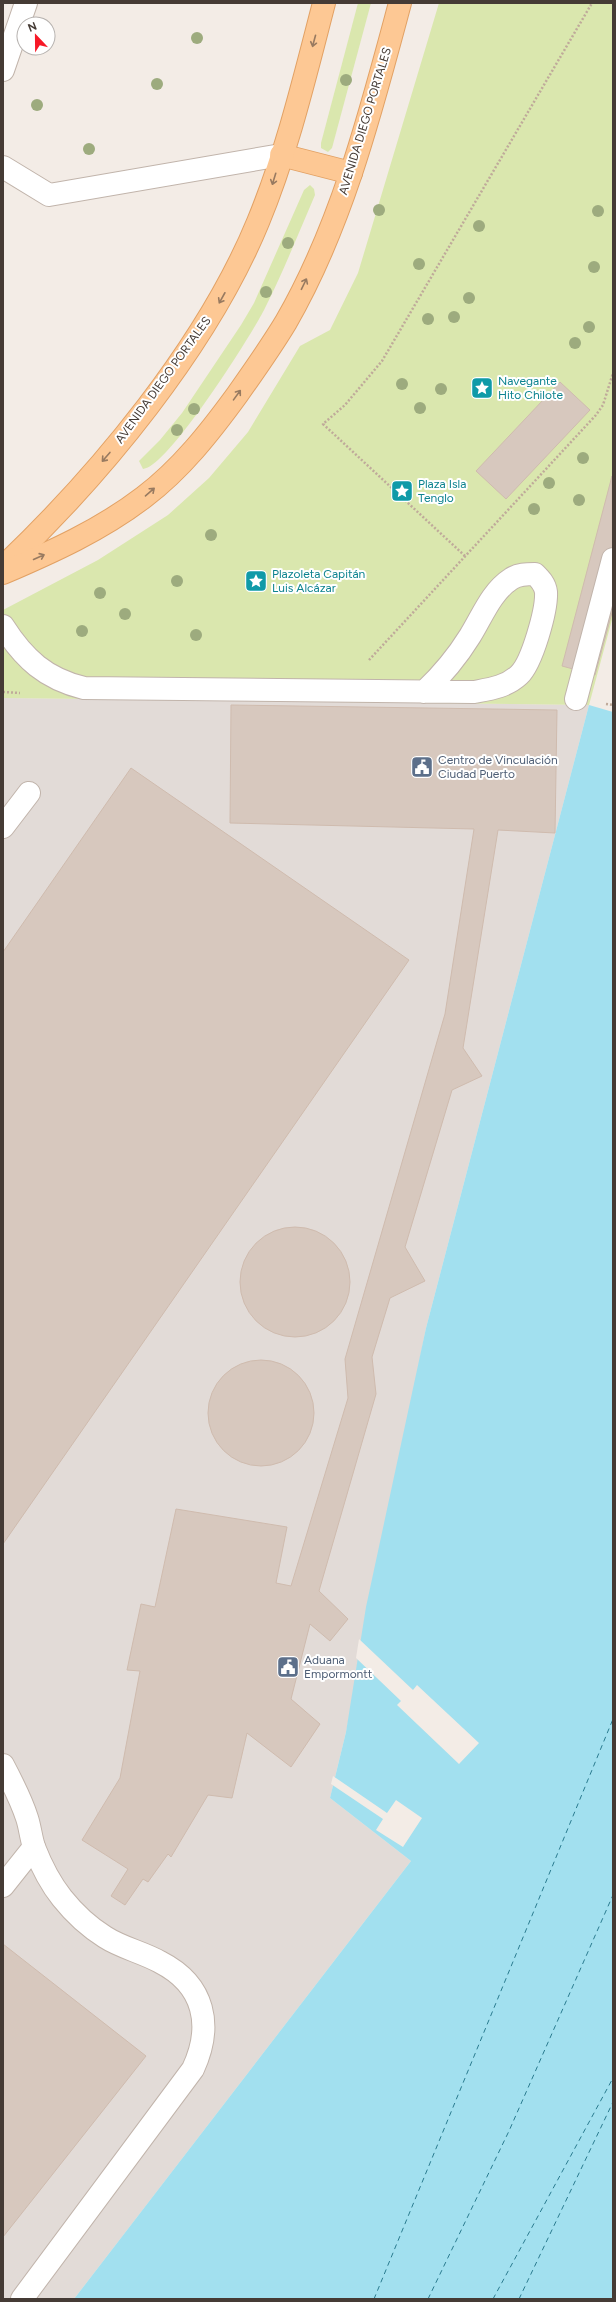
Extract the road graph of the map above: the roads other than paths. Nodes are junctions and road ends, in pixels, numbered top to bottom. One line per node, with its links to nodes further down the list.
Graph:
1 (26, 3): 4 (street)
2 (324, 3): 5 (main road, AVENIDA DIEGO PORTALES, one-way to 5)
3 (400, 3): 7 (main road, AVENIDA DIEGO PORTALES)
4 (3, 70)
5 (281, 155): 6 (street); 7 (main road); 9 (main road, AVENIDA DIEGO PORTALES, one-way to 9)
6 (3, 167)
7 (351, 173): 10 (main road, AVENIDA DIEGO PORTALES, one-way to 7)
8 (613, 559): 13 (street)
9 (3, 567)
10 (3, 573)
11 (3, 626): 12 (street)
12 (424, 692): 12 (street)
13 (576, 699)
14 (30, 793): 15 (street)
15 (3, 828)
16 (3, 1765): 17 (street)
17 (34, 1847): 18 (street); 19 (street)
18 (3, 1886)
19 (22, 2299)

